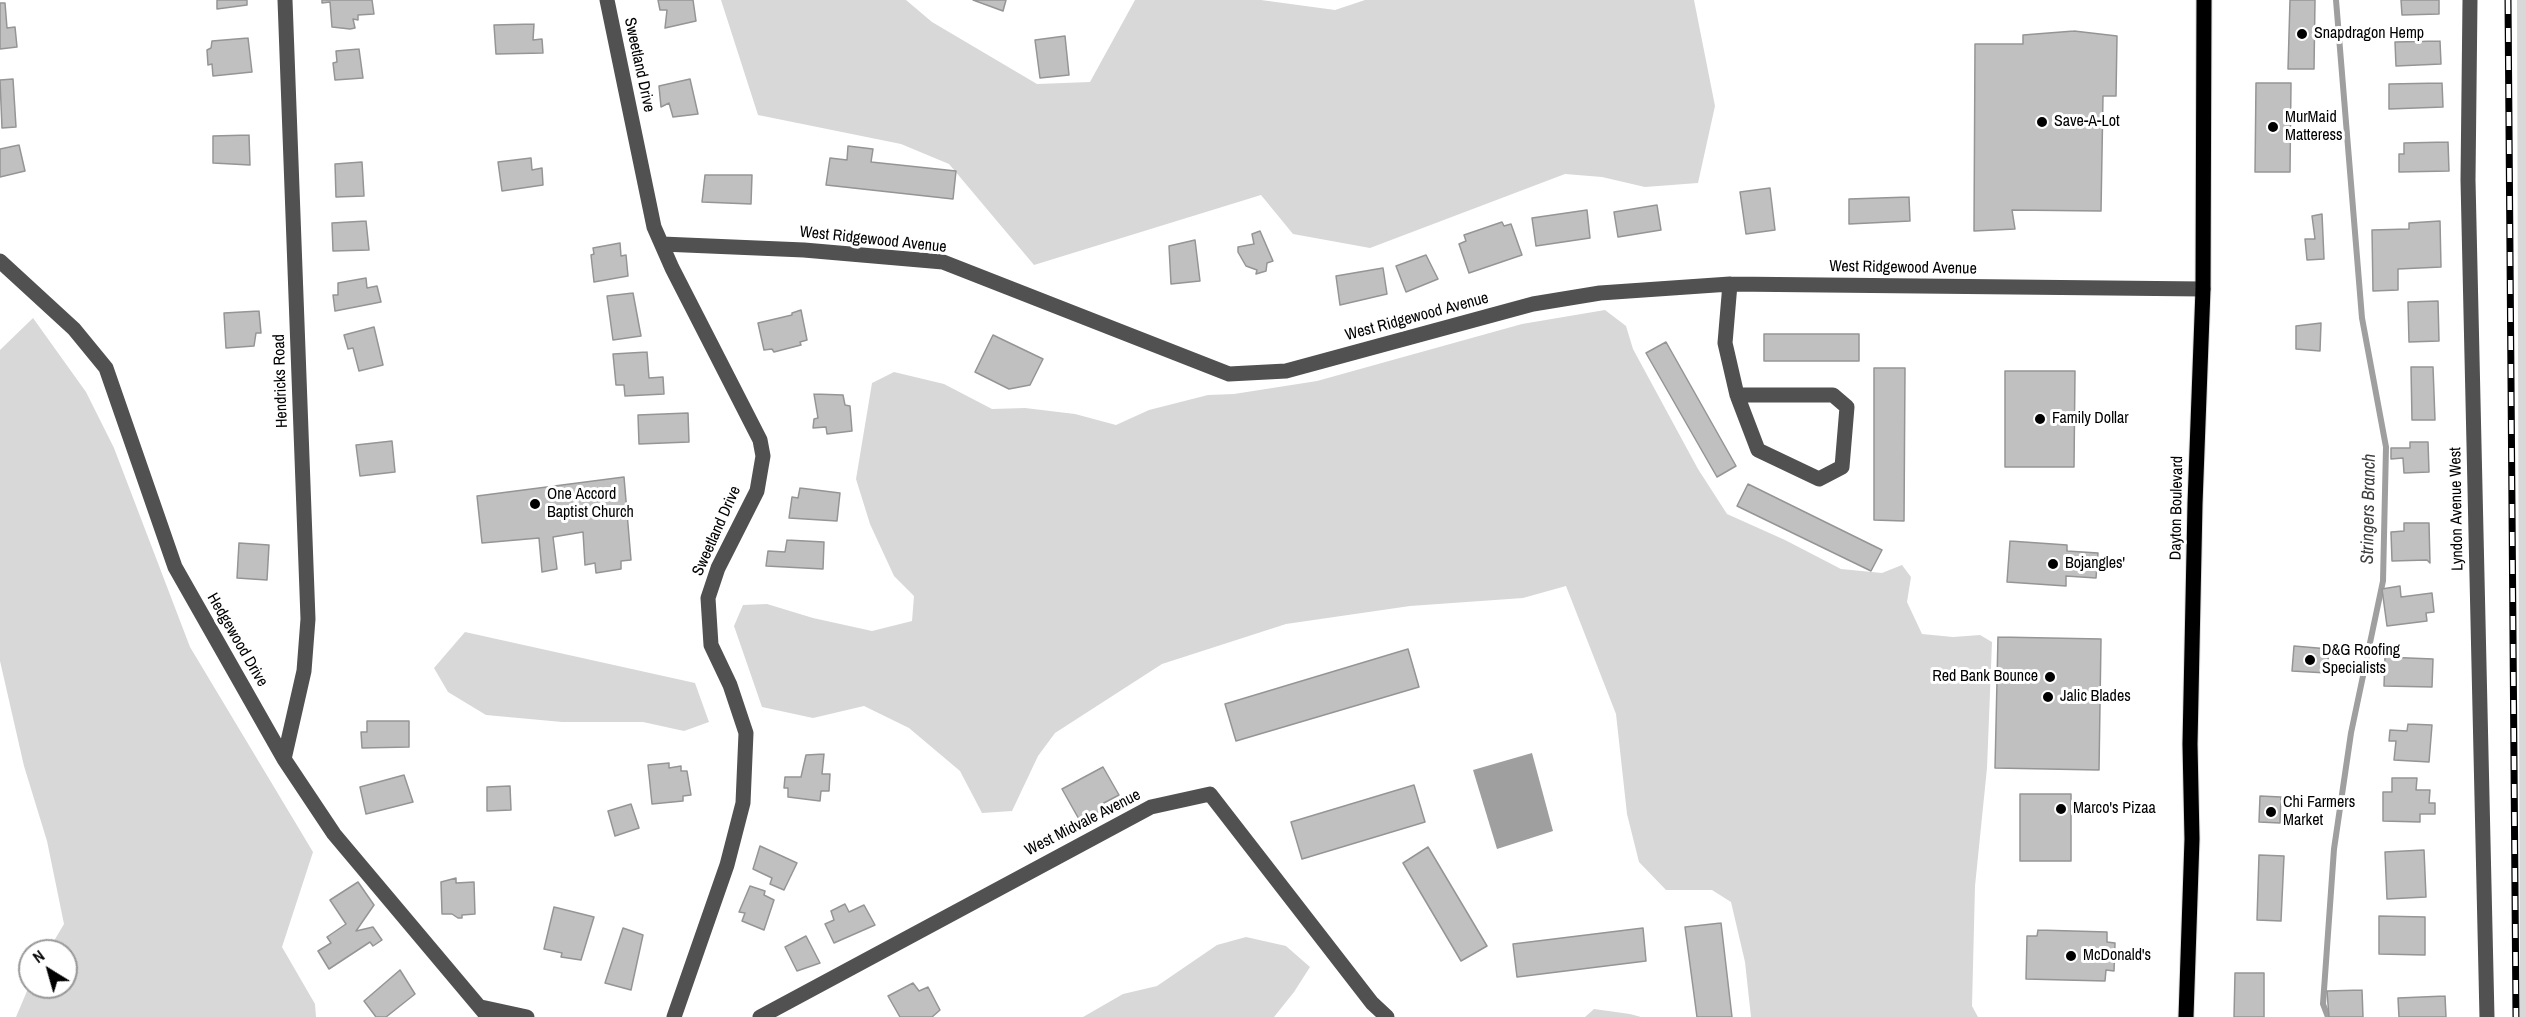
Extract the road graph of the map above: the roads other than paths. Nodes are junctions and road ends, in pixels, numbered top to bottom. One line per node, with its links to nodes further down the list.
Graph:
1 (285, 0): 10 (street, Hendricks Road)
2 (607, 0): 5 (street, Sweetland Drive)
3 (2204, 0): 8 (main road, Dayton Boulevard)
4 (2470, 0): 17 (street, Lyndon Avenue West)
5 (662, 244): 7 (street, West Ridgewood Avenue); 13 (street, Sweetland Drive)
6 (0, 261): 10 (street, Hedgewood Drive)
7 (1730, 284): 8 (street, West Ridgewood Avenue); 9 (street)
8 (2203, 289): 16 (main road, Dayton Boulevard)
9 (1737, 395): 9 (street)
10 (284, 759): 11 (street, Hedgewood Drive)
11 (484, 1012): 12 (street)
12 (527, 1017)
13 (674, 1017)
14 (760, 1017): 15 (street, West Midvale Avenue)
15 (1387, 1017)
16 (2186, 1017)
17 (2487, 1017)

